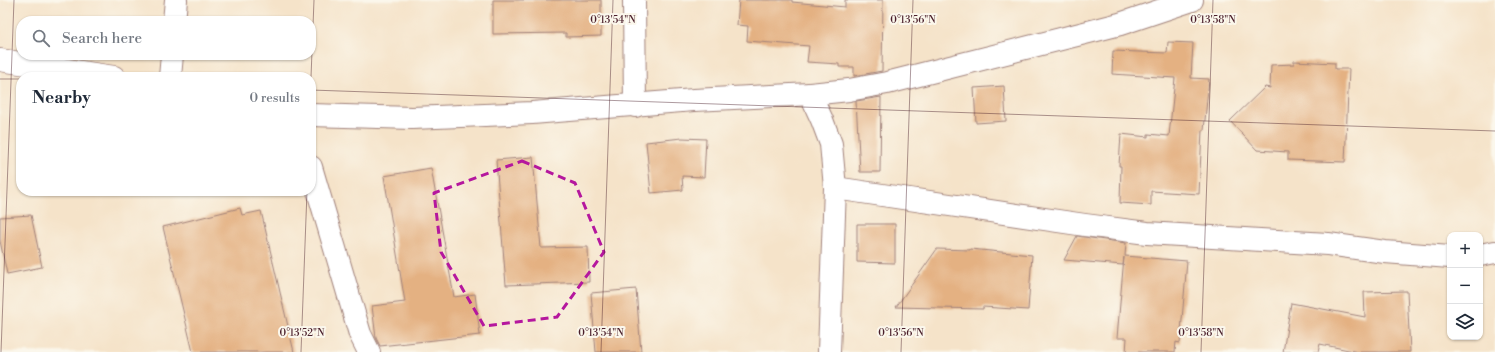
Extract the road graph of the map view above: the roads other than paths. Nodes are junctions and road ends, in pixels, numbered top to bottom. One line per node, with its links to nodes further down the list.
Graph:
1 (176, 0): 4 (street)
2 (634, 0): 10 (street)
3 (1192, 0): 9 (street)
4 (174, 16)
5 (0, 60): 7 (street)
6 (172, 60): 8 (street)
7 (80, 72)
8 (170, 72)
9 (810, 94): 10 (street); 13 (street)
10 (635, 106): 11 (street)
11 (316, 115)
12 (316, 184): 17 (street)
13 (835, 188): 16 (street); 18 (street)
14 (1495, 252): 15 (street)
15 (1483, 254)
16 (1447, 257)
17 (369, 352)
18 (829, 352)

